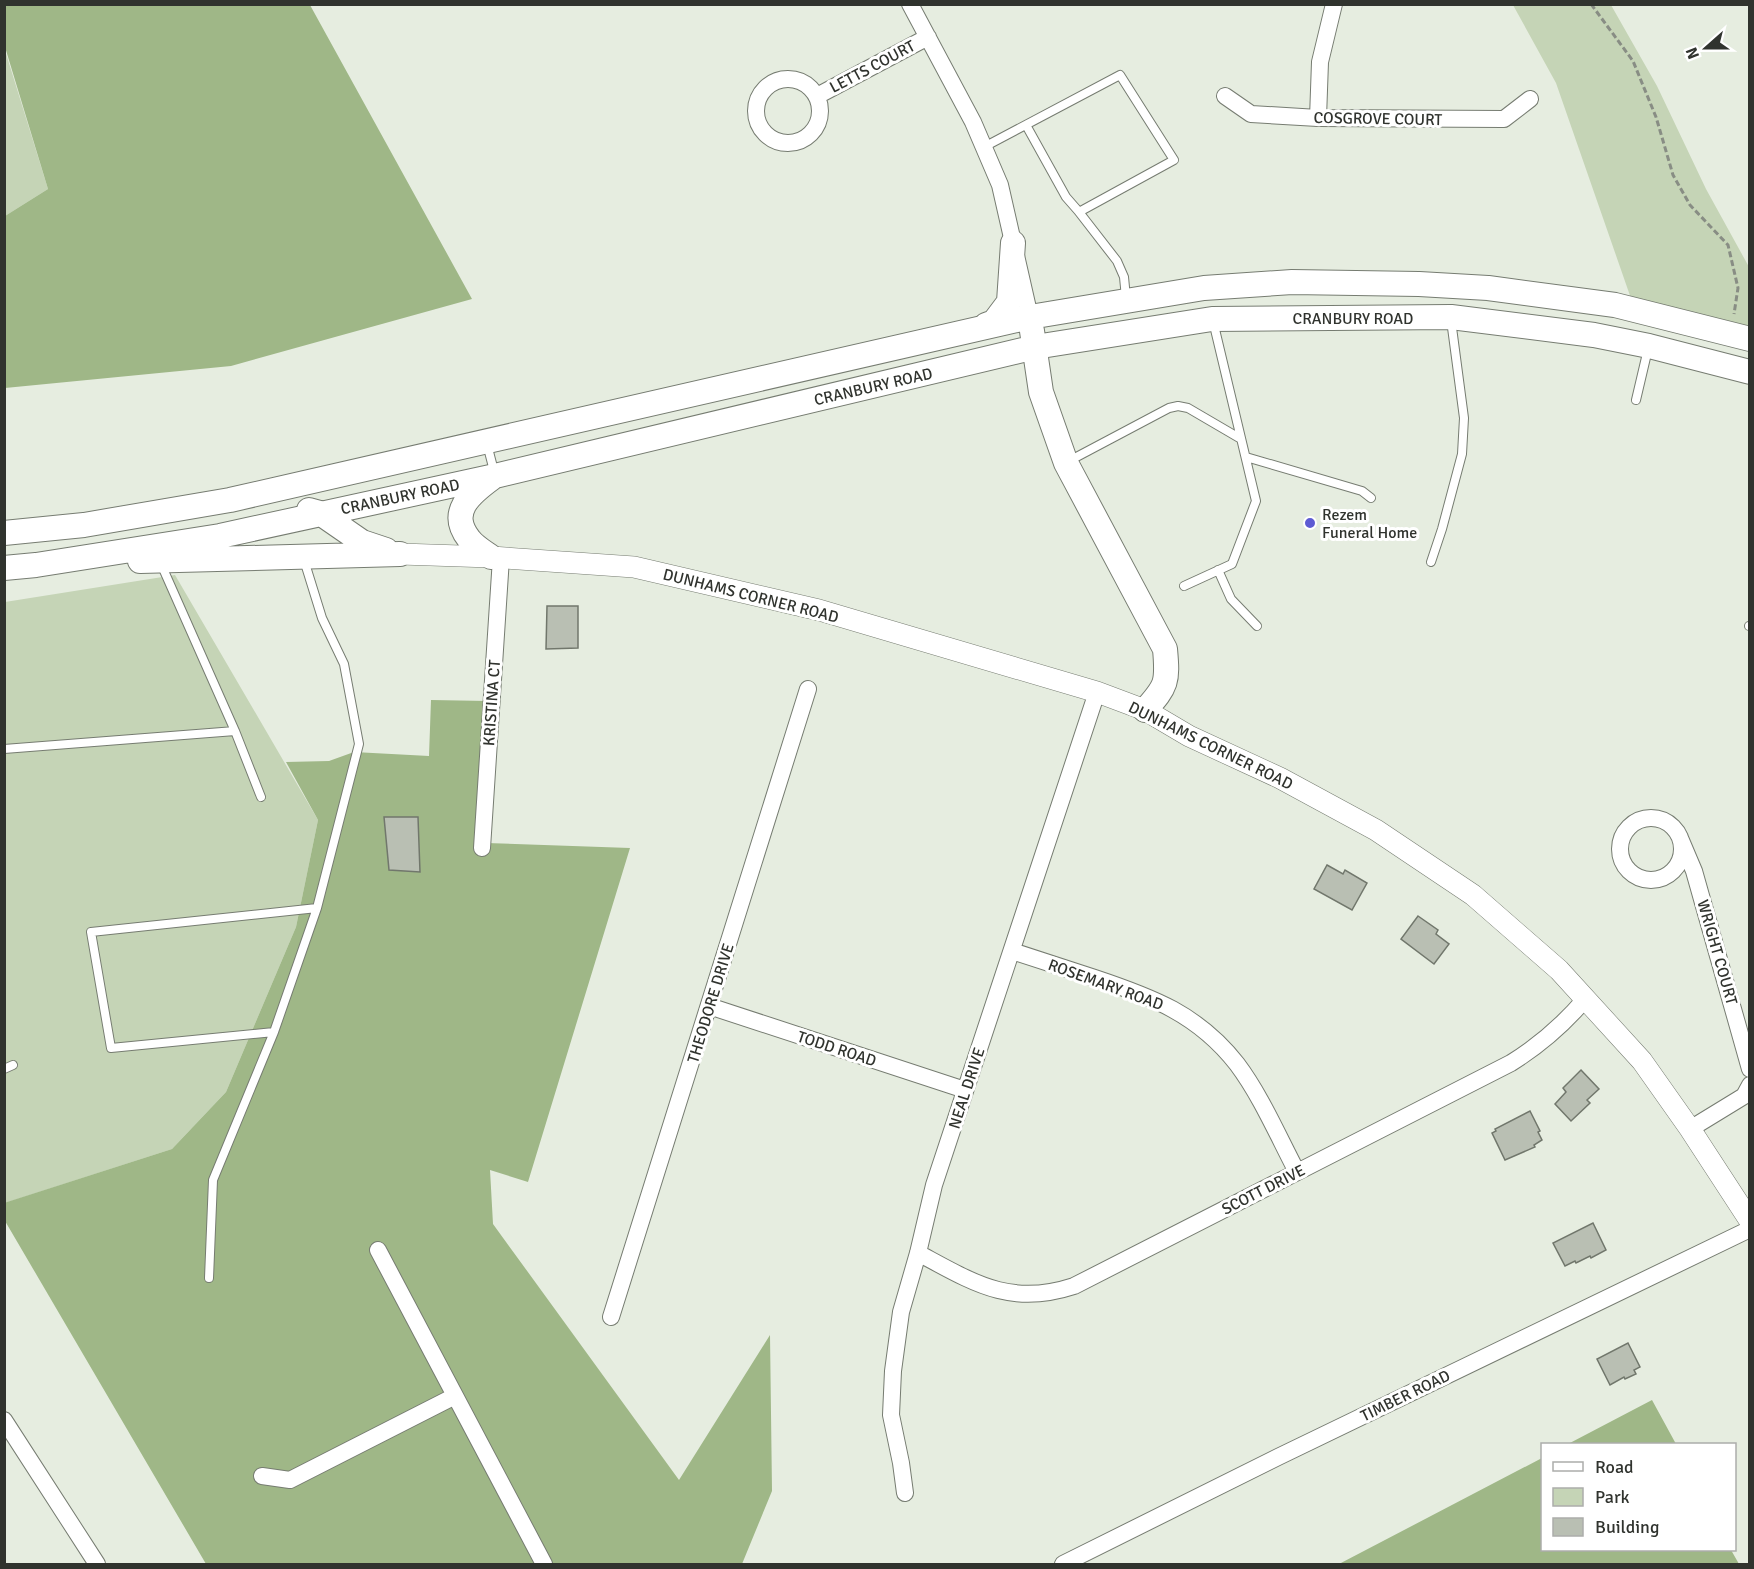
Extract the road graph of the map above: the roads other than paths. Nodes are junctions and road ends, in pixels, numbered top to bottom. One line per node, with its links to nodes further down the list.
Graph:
1 (910, 4): 3 (street)
2 (1334, 4): 7 (street)
3 (928, 37): 4 (street, LETTS COURT); 9 (street)
4 (817, 96)
5 (1225, 96): 7 (street, COSGROVE COURT)
6 (1530, 99): 7 (street, COSGROVE COURT)
7 (1318, 118)
8 (1026, 125): 9 (lane); 10 (lane); 10 (lane)
9 (984, 147): 11 (street)
10 (1080, 213): 12 (lane)
11 (1013, 243): 13 (street); 16 (main road)
12 (1126, 301): 13 (main road, CRANBURY ROAD); 17 (main road, CRANBURY ROAD)
13 (1030, 317): 16 (main road, CRANBURY ROAD); 19 (main road)
14 (1451, 317): 15 (main road, CRANBURY ROAD); 18 (main road, CRANBURY ROAD); 35 (lane)
15 (1212, 319): 19 (main road, CRANBURY ROAD); 22 (lane)
16 (979, 328): 23 (main road, CRANBURY ROAD)
17 (1740, 336)
18 (1649, 346): 20 (main road, CRANBURY ROAD); 21 (lane)
19 (1035, 347): 25 (main road); 26 (main road, CRANBURY ROAD)
20 (1749, 372)
21 (1636, 400)
22 (1242, 439): 24 (lane); 25 (lane)
23 (487, 441): 26 (lane); 28 (main road, CRANBURY ROAD)
24 (1246, 457): 27 (lane); 38 (lane)
25 (1066, 463): 43 (main road)
26 (495, 476): 29 (main road, CRANBURY ROAD); 33 (main road)
27 (1371, 498)
28 (230, 501): 29 (main road); 30 (main road, CRANBURY ROAD)
29 (320, 513): 31 (main road); 36 (main road, CRANBURY ROAD)
30 (4, 533)
31 (400, 554): 32 (main road); 33 (street, DUNHAMS CORNER ROAD)
32 (303, 556): 34 (main road); 49 (lane)
33 (496, 557): 42 (street, DUNHAMS CORNER ROAD); 48 (street, KRISTINA CT)
34 (159, 561): 36 (main road); 44 (lane)
35 (1431, 562)
36 (36, 565): 37 (main road, CRANBURY ROAD)
37 (4, 568)
38 (1218, 570): 39 (lane); 40 (lane)
39 (1184, 586)
40 (1257, 626)
41 (808, 689): 52 (street, THEODORE DRIVE)
42 (1098, 692): 43 (street, DUNHAMS CORNER ROAD); 50 (street, NEAL DRIVE)
43 (1145, 710): 51 (street, DUNHAMS CORNER ROAD)
44 (235, 731): 45 (lane); 46 (lane)
45 (4, 749)
46 (261, 797)
47 (1680, 838): 54 (street, WRIGHT COURT)
48 (482, 848)
49 (318, 908): 53 (lane); 53 (lane)
50 (1012, 951): 56 (street, NEAL DRIVE); 58 (street, ROSEMARY ROAD)
51 (1586, 998): 57 (street, DUNHAMS CORNER ROAD); 58 (street, SCOTT DRIVE)
52 (709, 1006): 56 (street, TODD ROAD); 64 (street, THEODORE DRIVE)
53 (274, 1032): 63 (lane)
54 (1749, 1069)
55 (1749, 1085): 57 (street)
56 (965, 1090): 62 (street, NEAL DRIVE)
57 (1690, 1129): 59 (street, DUNHAMS CORNER ROAD)
58 (1297, 1172): 62 (street, SCOTT DRIVE)
59 (1749, 1221)
60 (1749, 1229): 71 (street, TIMBER ROAD)
61 (378, 1250): 65 (street)
62 (918, 1253): 68 (street, NEAL DRIVE)
63 (209, 1278)
64 (611, 1317)
65 (455, 1396): 67 (street); 70 (street)
66 (4, 1420): 69 (street)
67 (261, 1476)
68 (905, 1493)
69 (98, 1564)
70 (544, 1564)
71 (1063, 1564)

